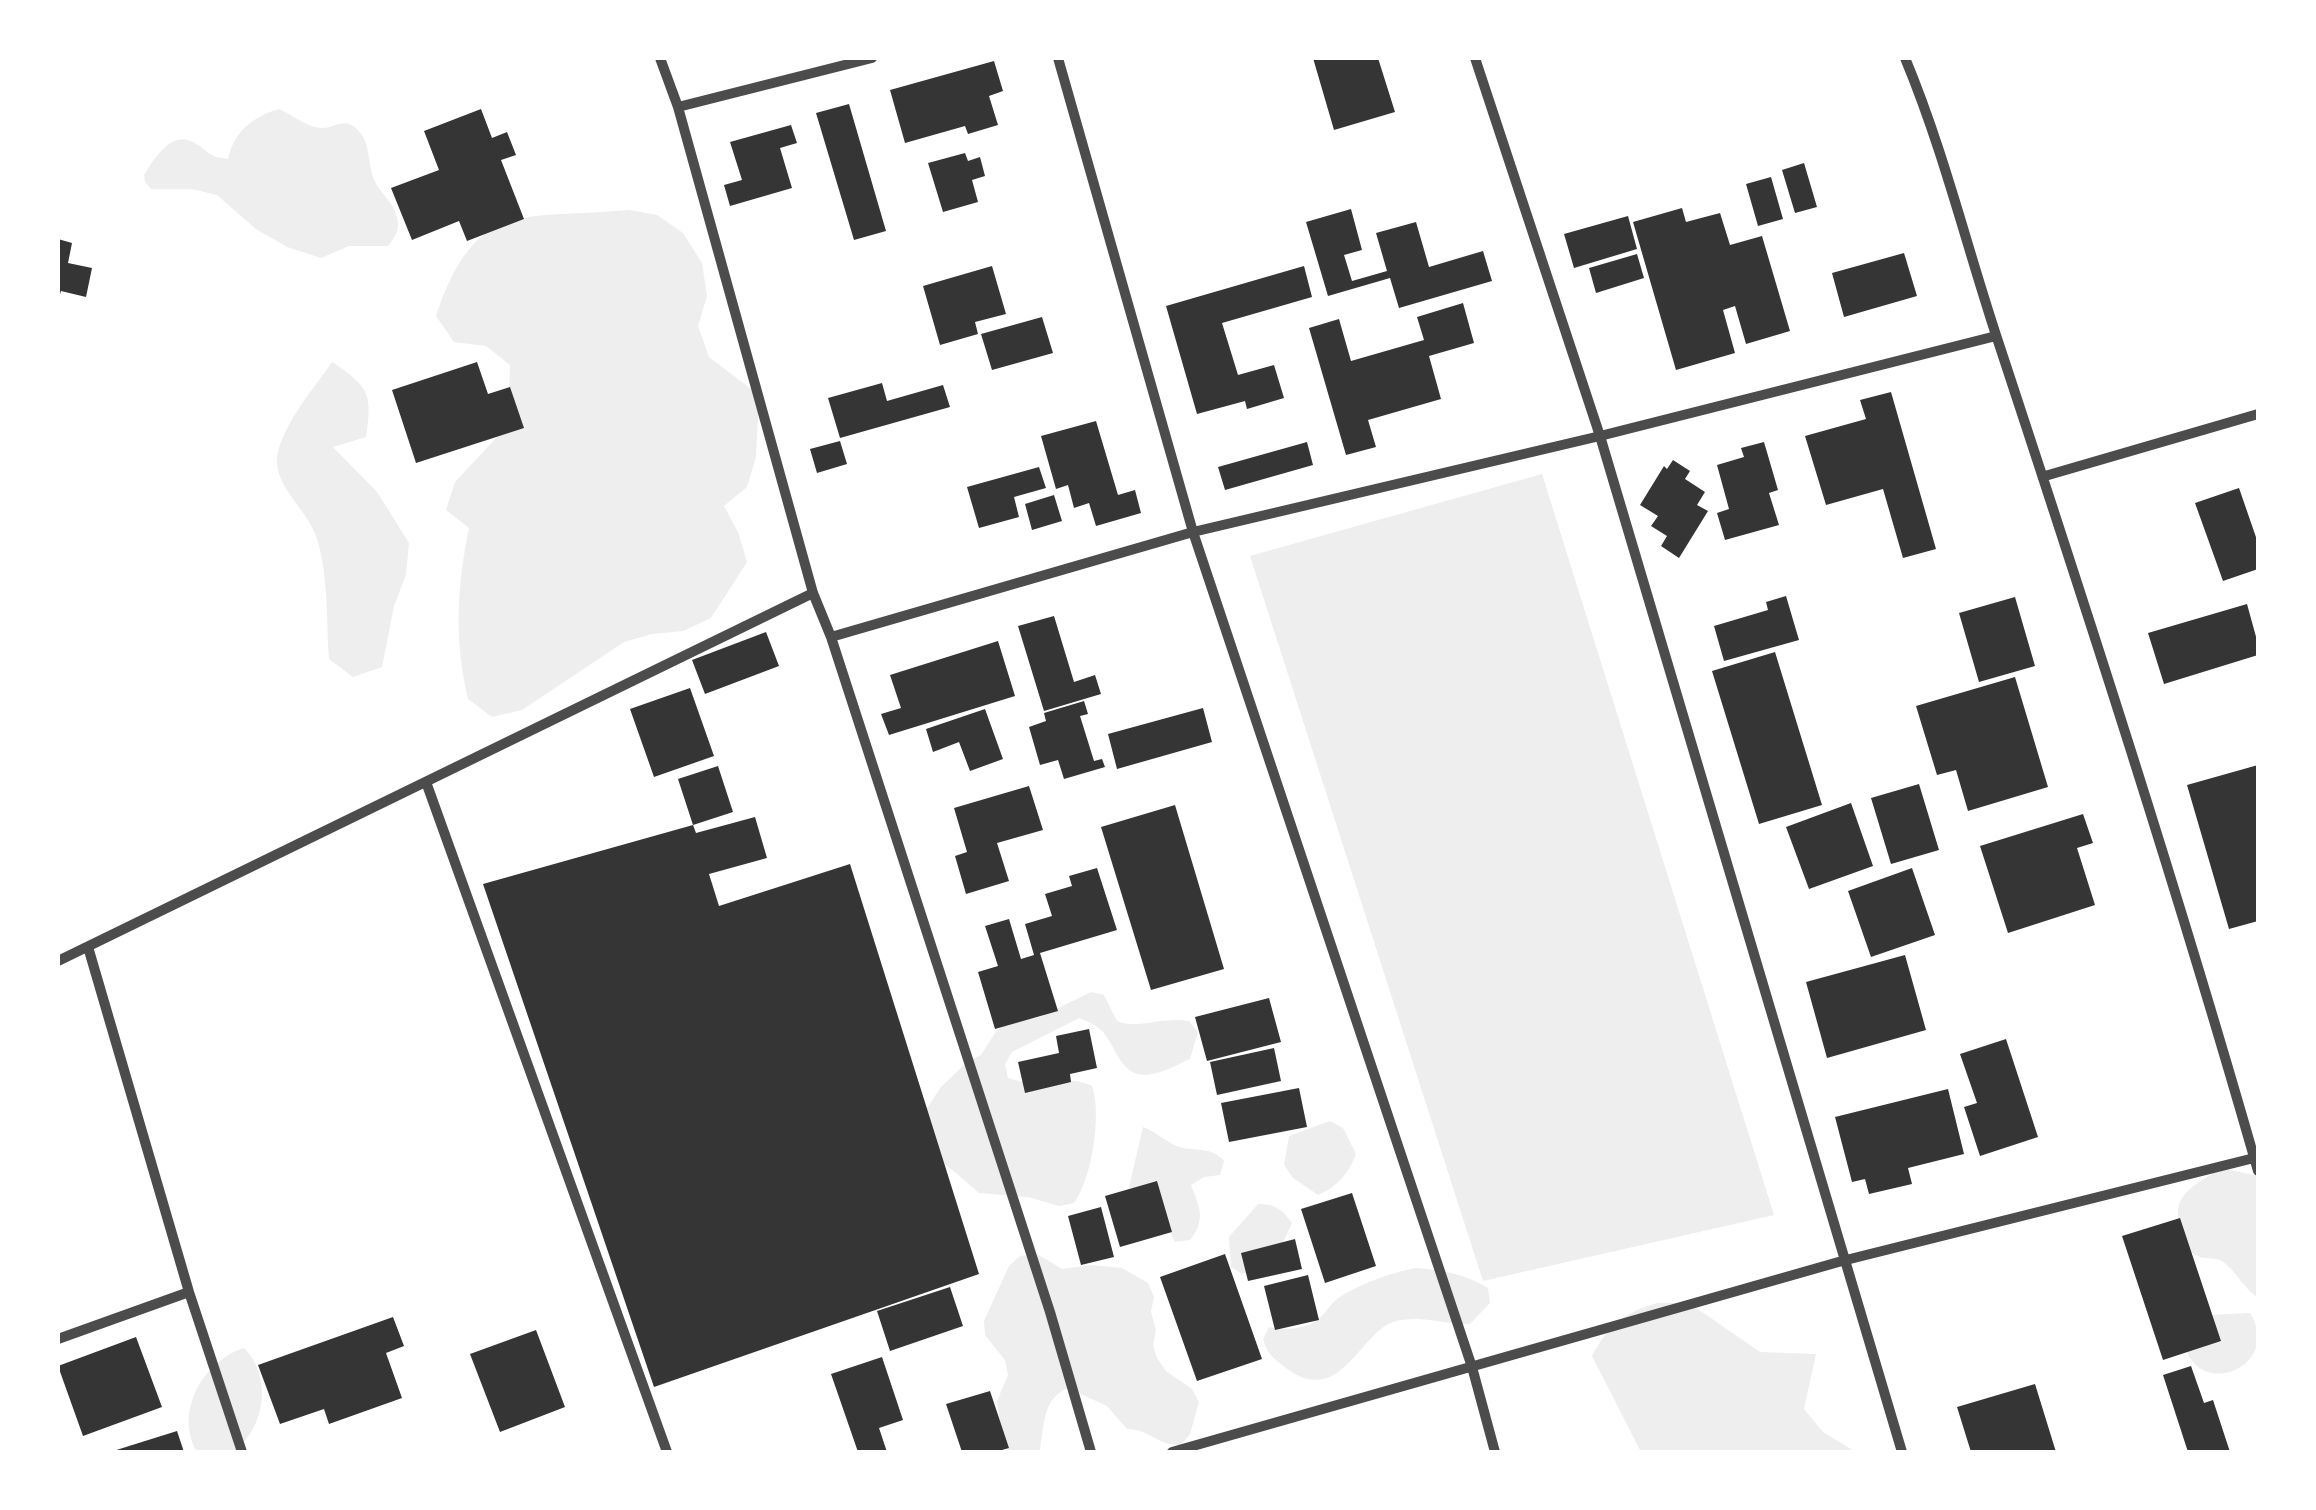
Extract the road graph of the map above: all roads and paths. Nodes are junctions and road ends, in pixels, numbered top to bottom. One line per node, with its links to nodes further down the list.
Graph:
1 (660, 58): 6 (street)
2 (872, 58): 6 (street)
3 (1058, 58): 11 (street)
4 (1475, 58): 9 (street)
5 (1904, 58): 7 (street)
6 (678, 107): 12 (street)
7 (1996, 336): 9 (street); 10 (street)
8 (2258, 414): 10 (street)
9 (1600, 436): 11 (street); 19 (street)
10 (2045, 476): 17 (street)
11 (1193, 532): 13 (street); 22 (street)
12 (813, 593): 13 (street); 14 (street)
13 (831, 637): 25 (street)
14 (426, 782): 15 (street); 24 (street)
15 (88, 947): 16 (street); 20 (street)
16 (58, 962)
17 (2257, 1157): 18 (street); 19 (street)
18 (2258, 1170)
19 (1842, 1261): 22 (street); 28 (street)
20 (189, 1292): 21 (street); 23 (street)
21 (58, 1339)
22 (1472, 1367): 26 (street); 27 (street)
23 (242, 1452)
24 (667, 1452)
25 (1091, 1452)
26 (1172, 1452)
27 (1495, 1452)
28 (1902, 1452)

